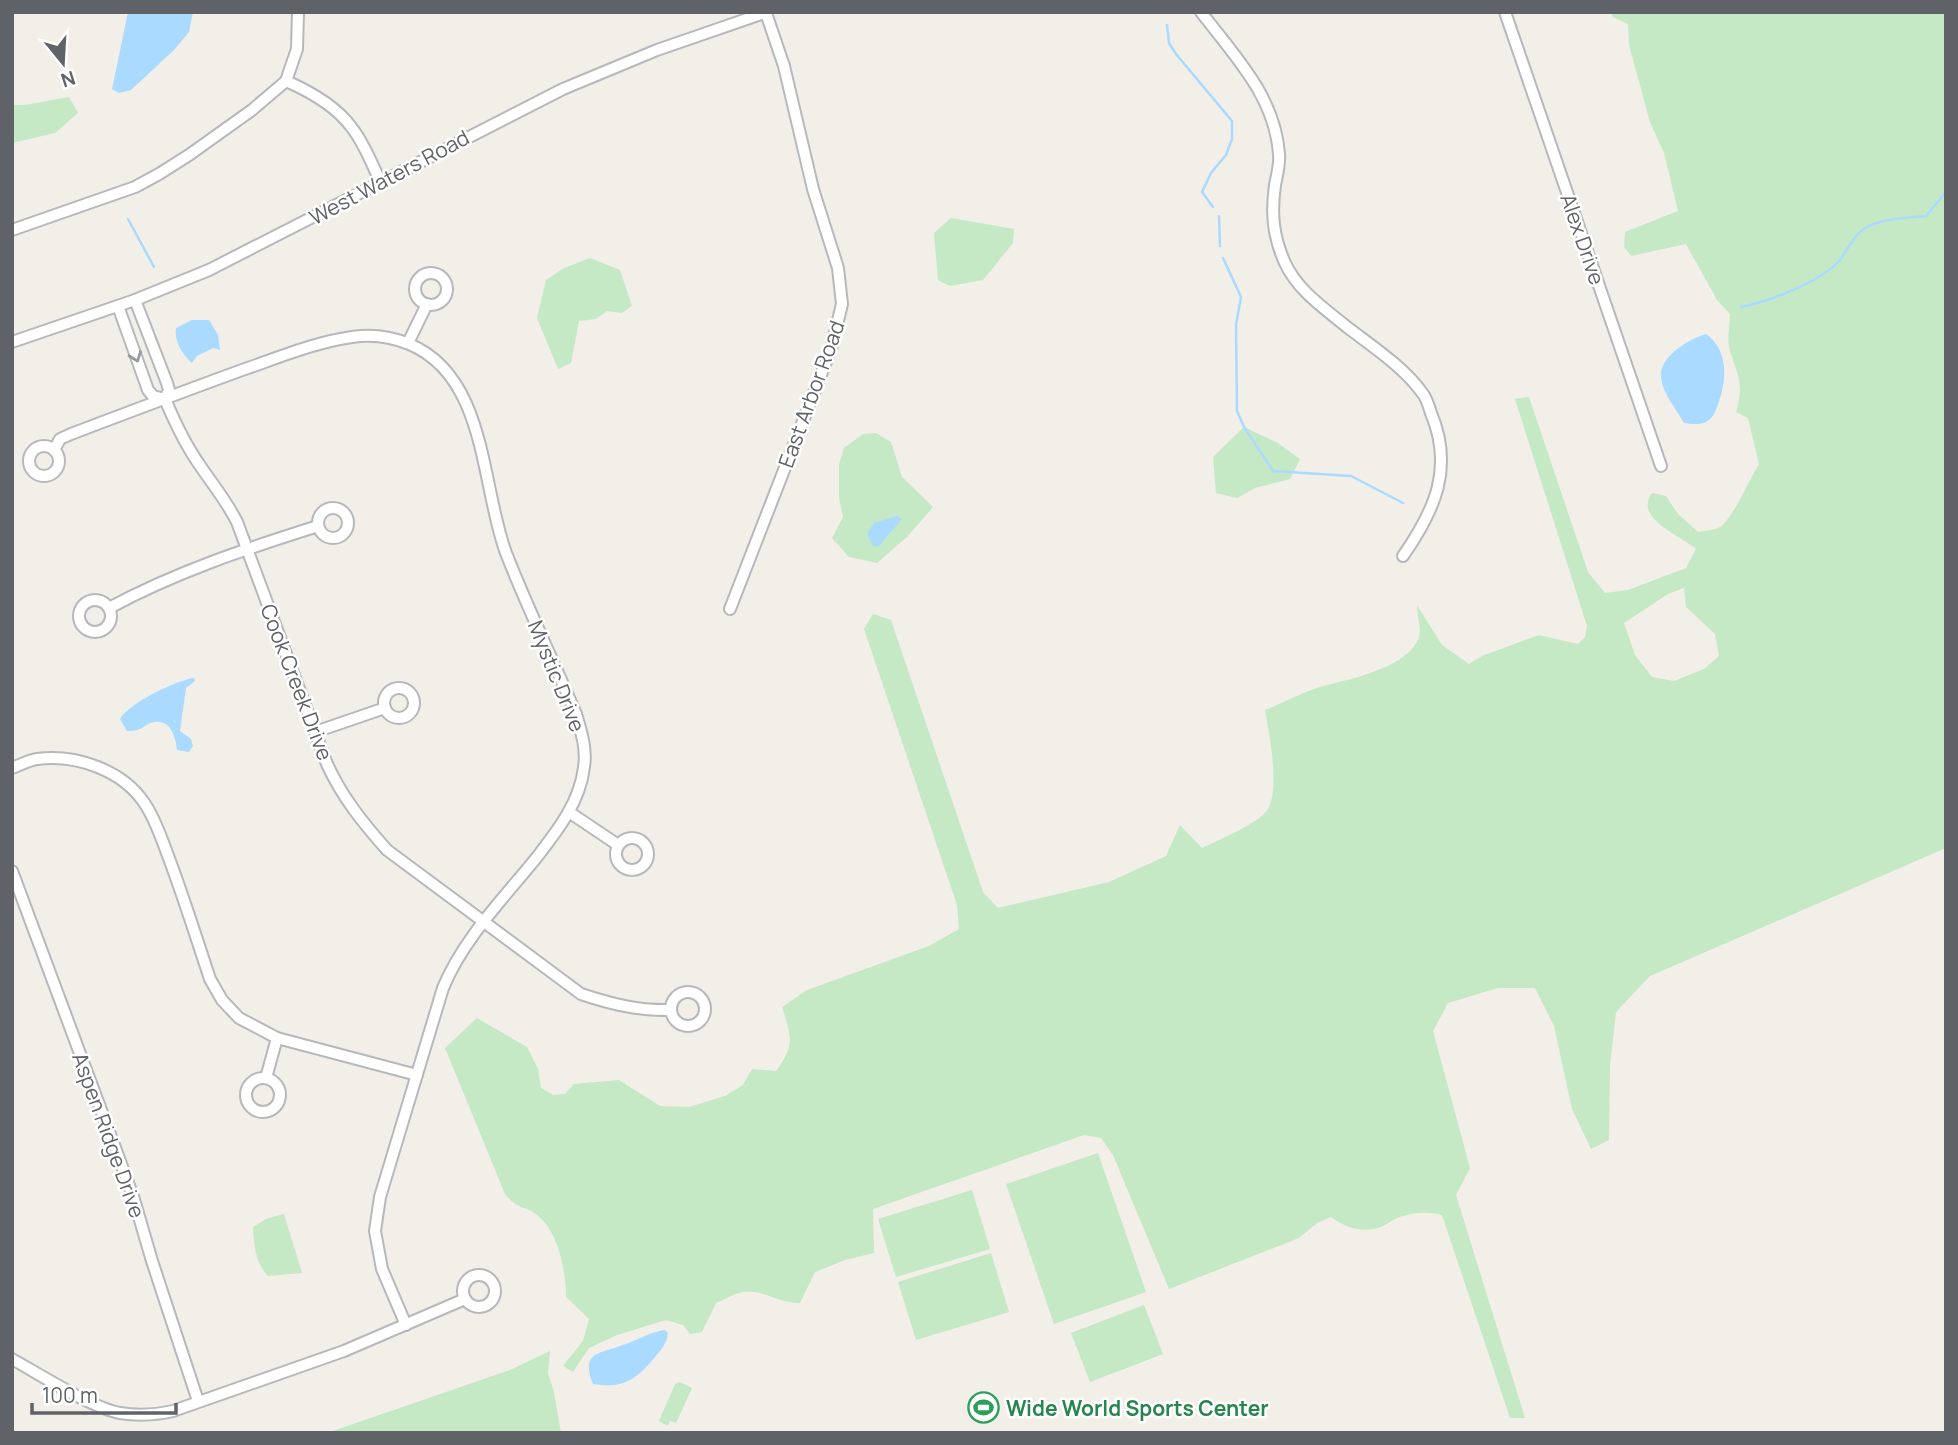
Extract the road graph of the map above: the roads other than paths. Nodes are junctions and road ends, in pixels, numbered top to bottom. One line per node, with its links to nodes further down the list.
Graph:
1 (298, 12): 5 (street)
2 (766, 12): 6 (street, West Waters Road); 20 (street, East Arbor Road)
3 (1201, 12): 18 (street)
4 (1505, 12): 15 (street, Alex Drive)
5 (286, 81): 6 (street); 7 (street)
6 (380, 181): 8 (street, West Waters Road)
7 (12, 230)
8 (135, 300): 10 (street, West Waters Road); 13 (street, Cook Creek Drive)
9 (427, 304): 12 (street)
10 (118, 306): 11 (street, West Waters Road); 13 (street, Cook Creek Drive, one-way to 13)
11 (12, 342)
12 (408, 344): 13 (street, Mystic Drive); 24 (street, Mystic Drive)
13 (165, 400): 14 (street, Mystic Drive); 17 (street, Cook Creek Drive)
14 (54, 450)
15 (1661, 466)
16 (318, 526): 17 (street)
17 (247, 548): 19 (street); 22 (street, Cook Creek Drive)
18 (1403, 556)
19 (109, 608)
20 (730, 609)
21 (385, 708): 22 (street)
22 (315, 732): 27 (street, Cook Creek Drive)
23 (12, 768): 29 (street)
24 (569, 811): 25 (street); 27 (street, Mystic Drive)
25 (618, 845)
26 (12, 871): 35 (street, Aspen Ridge Drive)
27 (484, 923): 28 (street, Cook Creek Drive); 30 (street, Mystic Drive)
28 (671, 1010)
29 (277, 1038): 30 (street); 31 (street)
30 (417, 1075): 33 (street, Mystic Drive)
31 (266, 1078)
32 (465, 1299): 33 (street)
33 (406, 1325): 35 (street)
34 (12, 1359): 35 (street)
35 (198, 1402)

